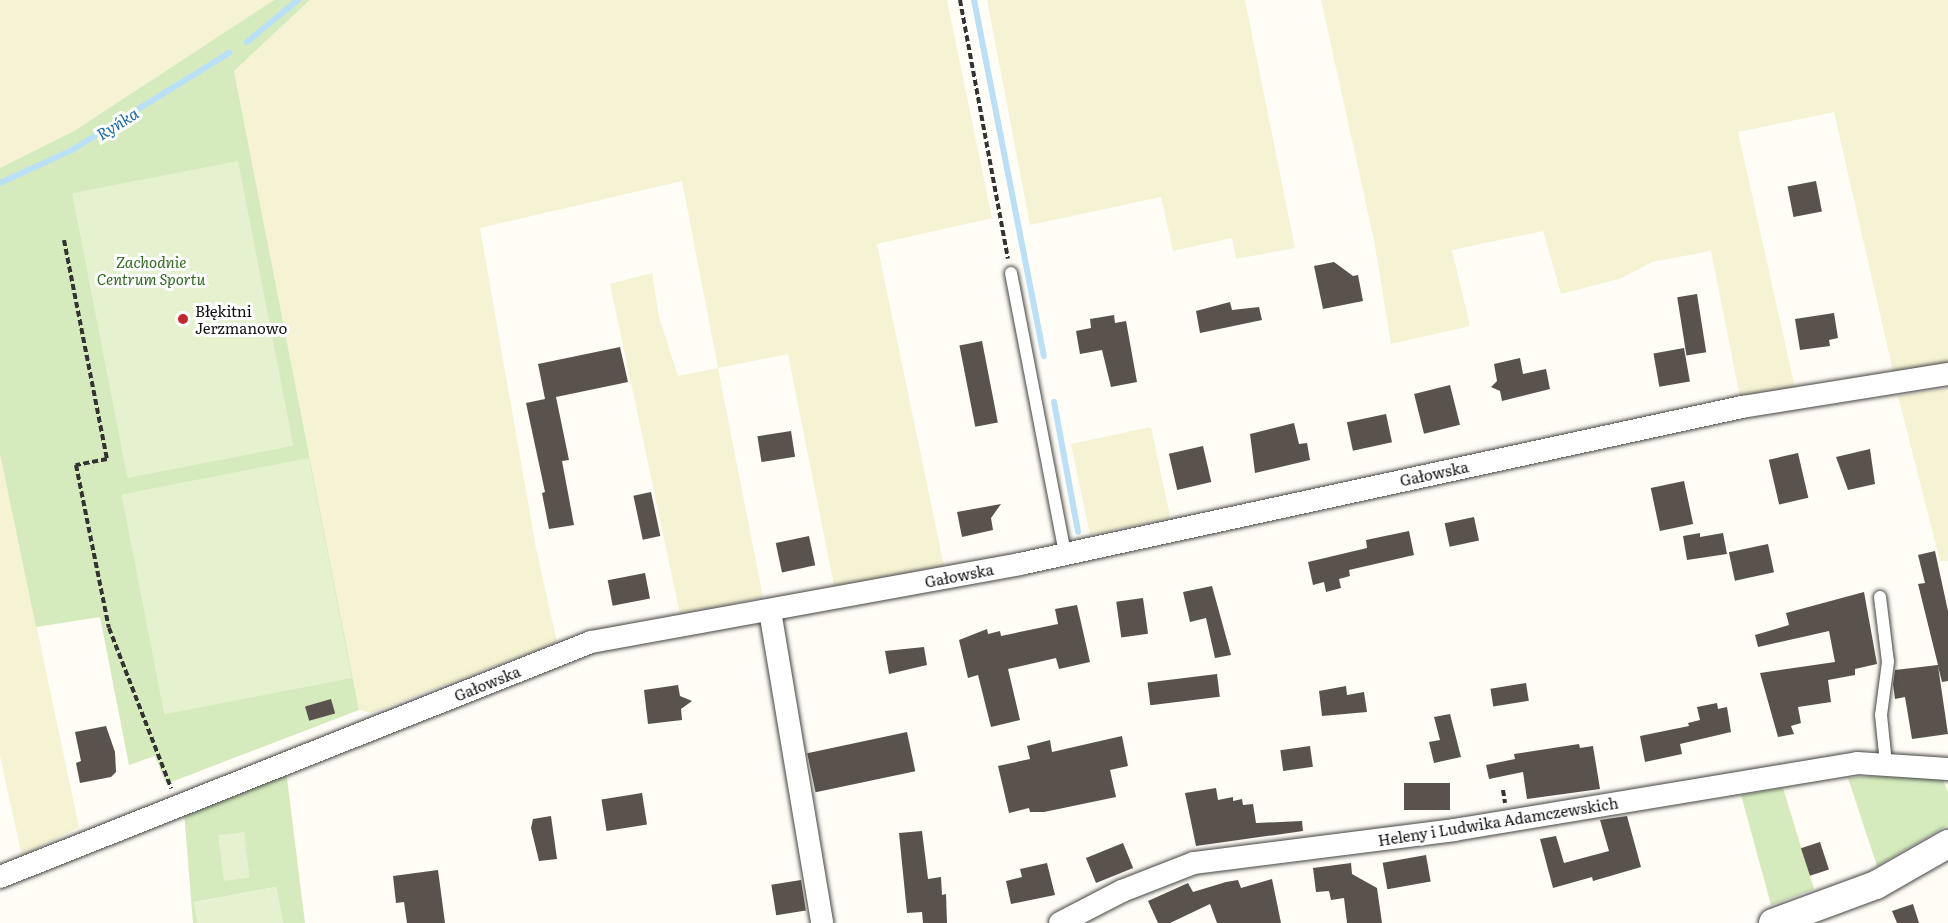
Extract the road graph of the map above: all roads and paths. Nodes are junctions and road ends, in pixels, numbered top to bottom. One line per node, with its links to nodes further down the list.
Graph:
1 (960, 0): 3 (path)
2 (64, 240): 10 (path)
3 (1011, 273): 5 (lane)
4 (1948, 374): 5 (street, Gałowska)
5 (1065, 554): 7 (street, Gałowska)
6 (1880, 597): 8 (lane)
7 (770, 611): 10 (street, Gałowska); 13 (street)
8 (1886, 763): 9 (street, Heleny i Ludwika Adamczewskich); 14 (street, Heleny i Ludwika Adamczewskich)
9 (1948, 769)
10 (177, 806): 12 (street, Gałowska)
11 (1948, 844): 15 (street)
12 (0, 877)
13 (822, 923)
14 (1060, 923)
15 (1773, 923)

